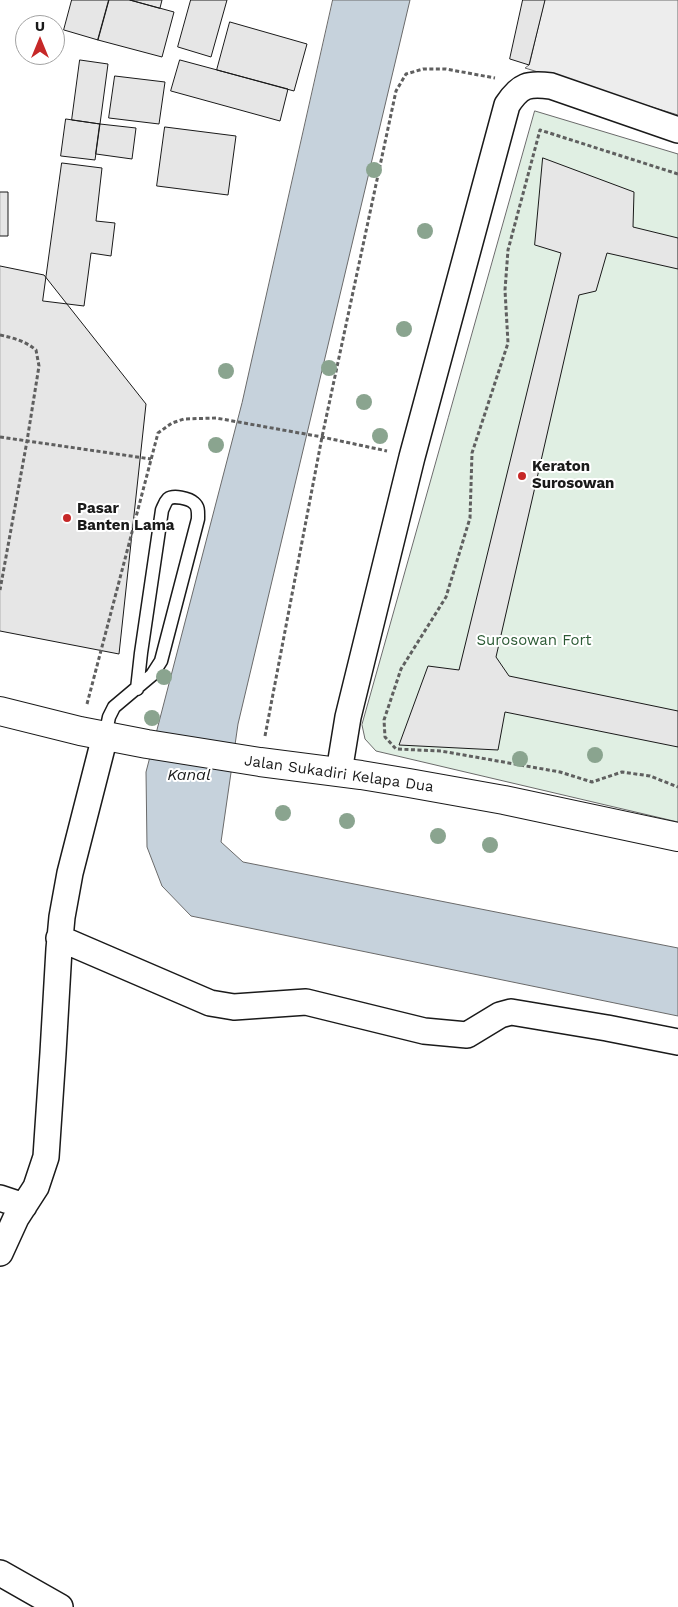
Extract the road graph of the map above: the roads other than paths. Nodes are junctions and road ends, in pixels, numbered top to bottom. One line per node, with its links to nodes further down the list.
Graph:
1 (678, 130): 5 (street)
2 (137, 689): 2 (lane); 4 (lane)
3 (0, 711): 4 (main road, Jalan Sukadiri Kelapa Dua)
4 (92, 734): 5 (main road, Jalan Sukadiri Kelapa Dua); 7 (street)
5 (339, 772): 6 (main road, Jalan Sukadiri Kelapa Dua)
6 (678, 837)
7 (60, 938): 8 (street); 10 (street)
8 (678, 1042)
9 (0, 1198): 10 (street)
10 (24, 1206): 11 (street)
11 (0, 1253)
12 (0, 1573): 13 (street)
13 (60, 1607)

